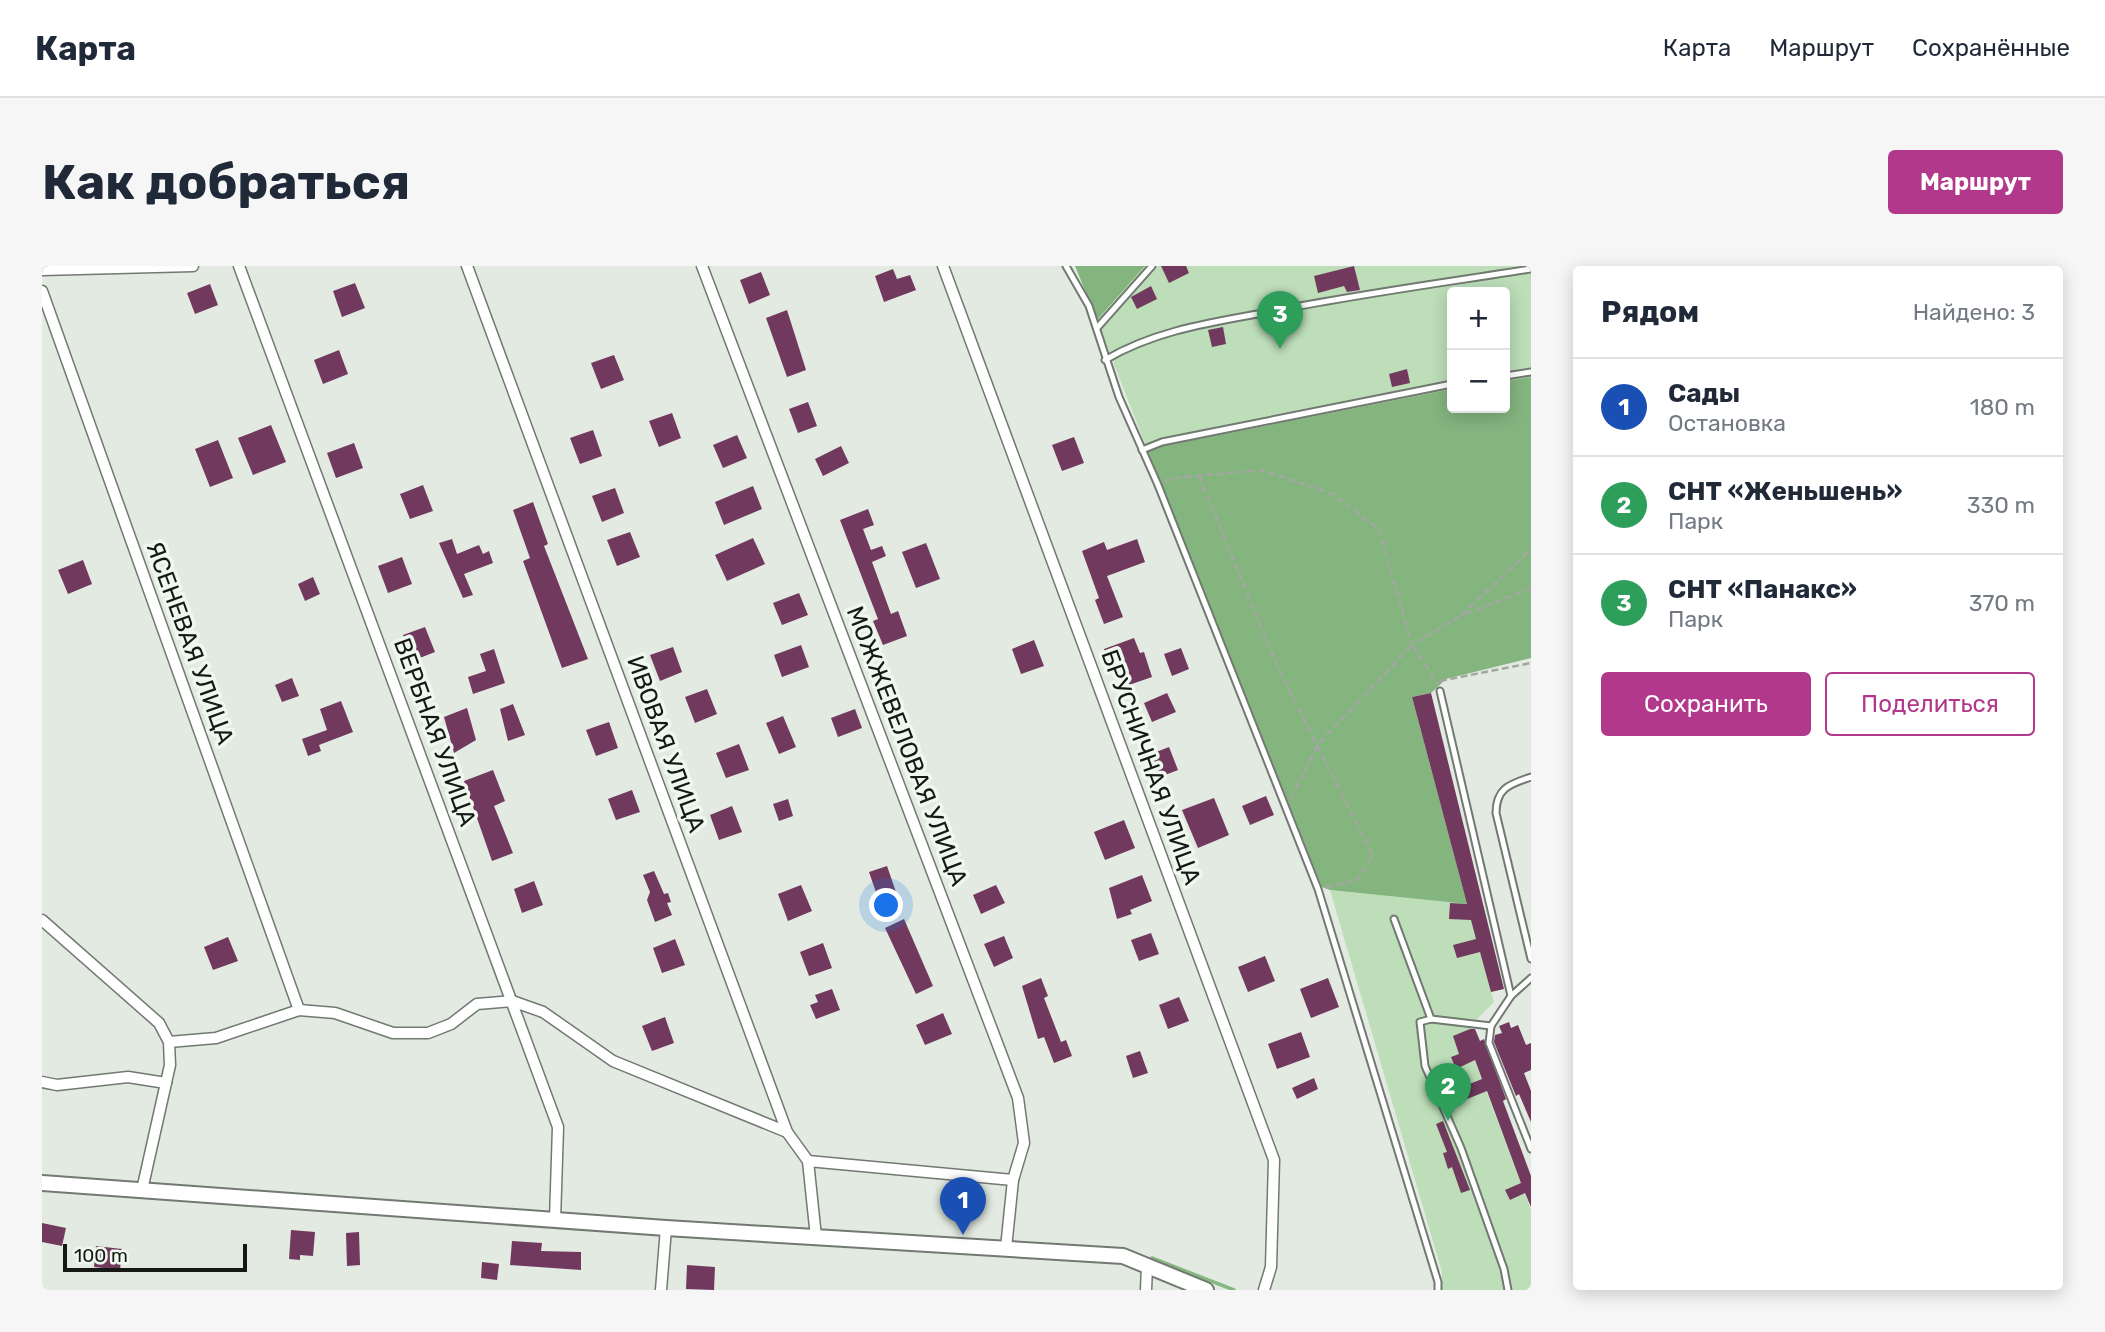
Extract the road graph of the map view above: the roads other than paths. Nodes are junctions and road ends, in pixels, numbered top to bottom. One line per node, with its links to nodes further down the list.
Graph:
1 (193, 266): 9 (street)
2 (239, 266): 24 (street, ВЕРБНАЯ УЛИЦА)
3 (467, 266): 31 (street, ИВОВАЯ УЛИЦА)
4 (702, 266): 34 (street, МОЖЖЕВЕЛОВАЯ УЛИЦА)
5 (943, 266): 45 (street, БРУСНИЧНАЯ УЛИЦА)
6 (1066, 266): 11 (lane)
7 (1152, 266): 11 (lane)
8 (1531, 269): 12 (lane)
9 (42, 270)
10 (42, 290): 25 (street, ЯСЕНЕВАЯ УЛИЦА)
11 (1097, 328): 12 (lane)
12 (1105, 360): 16 (lane)
13 (1531, 372): 14 (lane)
14 (1510, 375)
15 (1447, 385): 16 (lane)
16 (1142, 450): 46 (lane)
17 (1440, 691): 23 (lane)
18 (1531, 777): 21 (lane)
19 (1394, 919): 26 (lane)
20 (42, 920): 28 (street)
21 (1531, 959)
22 (1531, 978): 23 (lane)
23 (1511, 996): 27 (lane)
24 (513, 1000): 25 (street); 31 (street); 37 (street, ВЕРБНАЯ УЛИЦА)
25 (299, 1010): 28 (street)
26 (1431, 1019): 27 (lane); 47 (lane)
27 (1492, 1026): 32 (lane)
28 (169, 1042): 30 (street)
29 (42, 1082): 30 (street)
30 (166, 1083): 36 (street)
31 (787, 1132): 33 (street, ИВОВАЯ УЛИЦА)
32 (1531, 1149)
33 (808, 1161): 34 (street); 39 (street, ИВОВАЯ УЛИЦА)
34 (1013, 1180): 40 (street, МОЖЖЕВЕЛОВАЯ УЛИЦА)
35 (42, 1183): 36 (street)
36 (142, 1190): 37 (street)
37 (555, 1220): 38 (street)
38 (666, 1228): 39 (street); 42 (street)
39 (816, 1237): 40 (street)
40 (1006, 1248): 41 (street)
41 (1147, 1266): 43 (street); 44 (street)
42 (661, 1290)
43 (1146, 1290)
44 (1206, 1290)
45 (1264, 1290)
46 (1438, 1290)
47 (1508, 1290)

